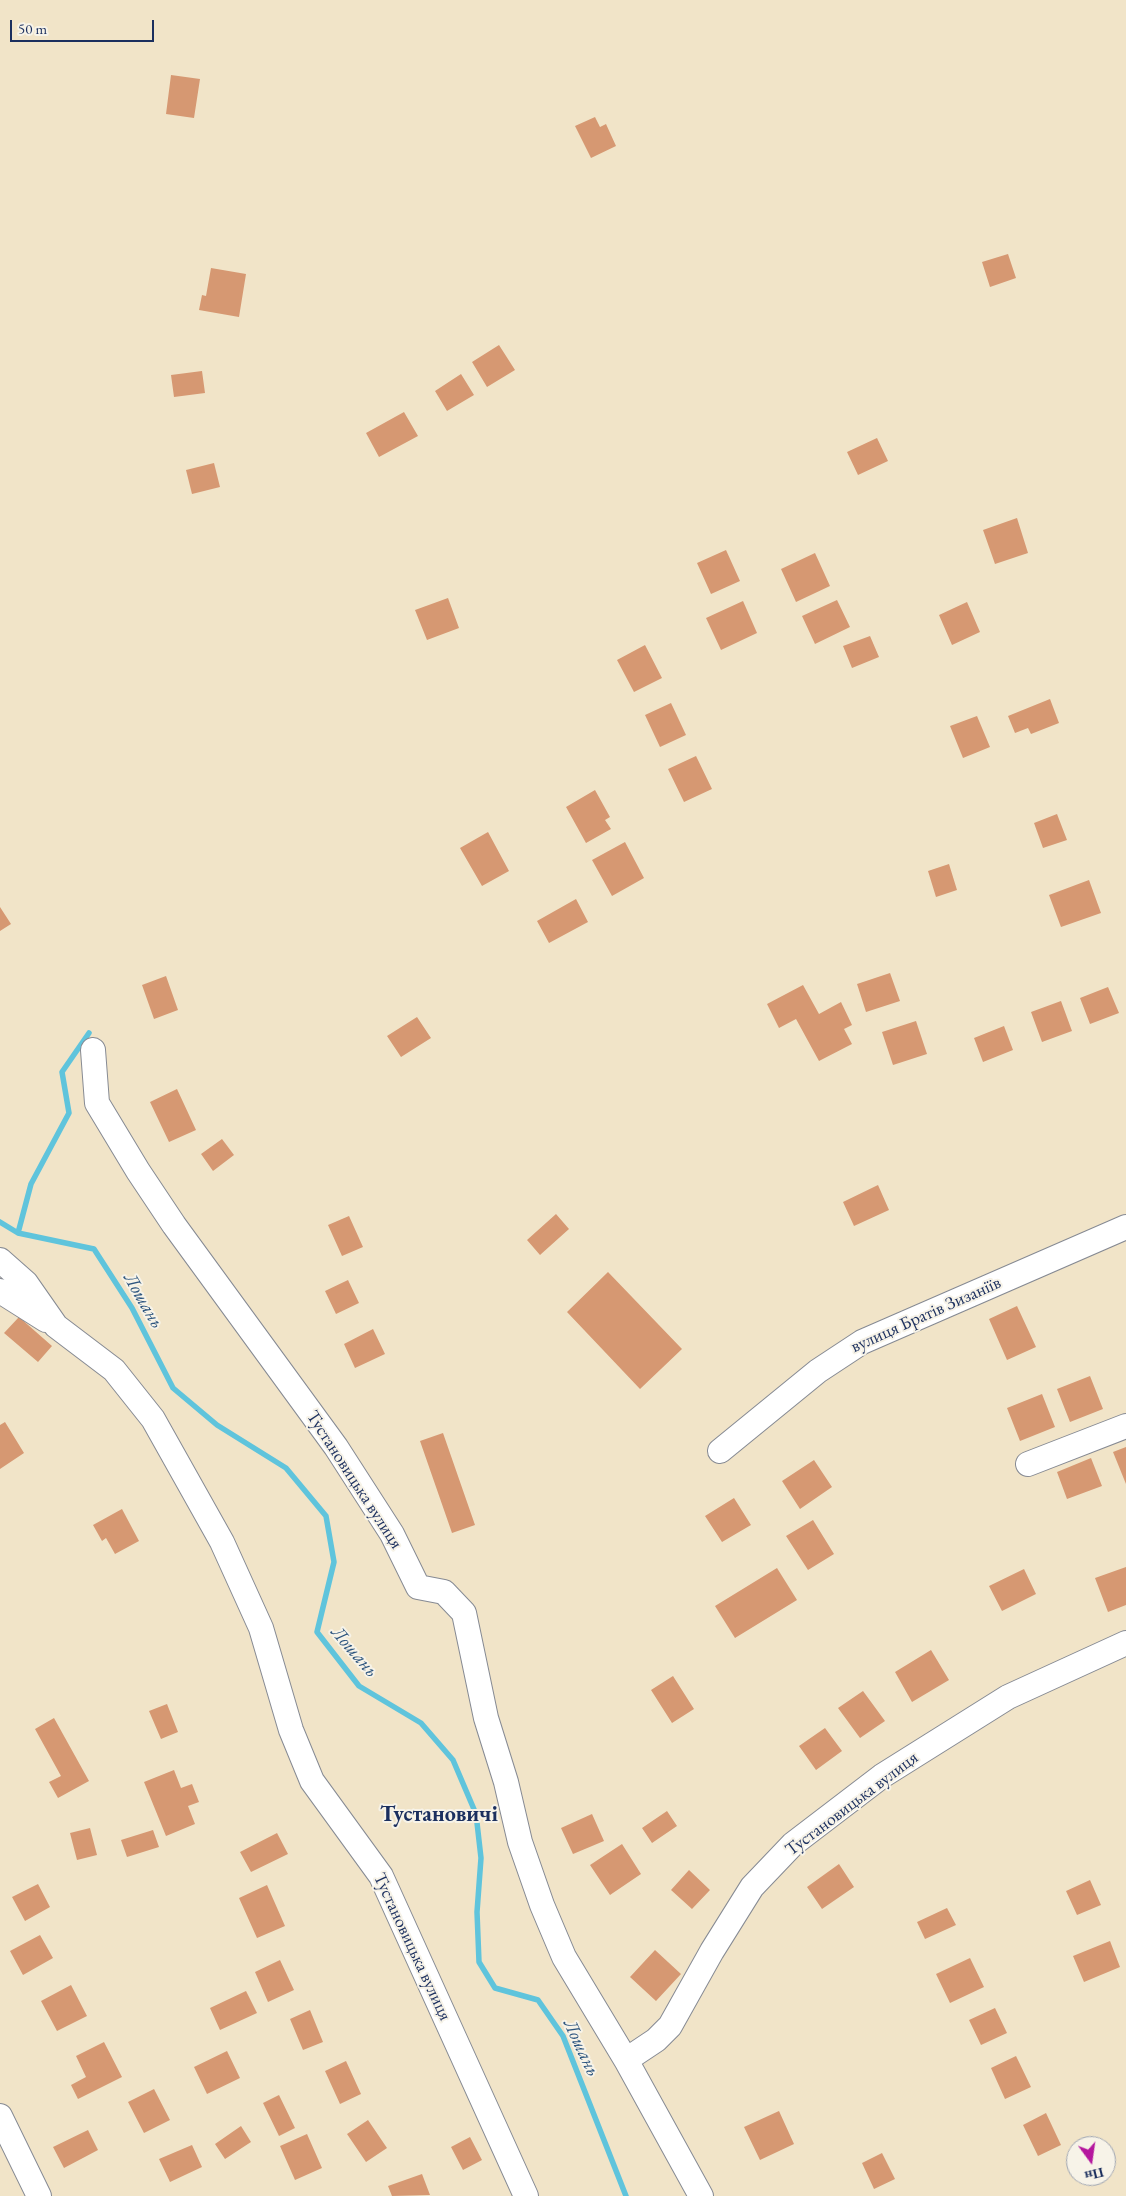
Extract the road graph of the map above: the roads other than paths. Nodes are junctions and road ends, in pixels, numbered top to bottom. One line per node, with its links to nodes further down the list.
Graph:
1 (93, 1050): 10 (street, Тустановицька вулиця)
2 (1126, 1227): 7 (street, вулиця Братів Зизаніїв)
3 (0, 1260): 5 (street, Тустановицька вулиця)
4 (0, 1291): 5 (street)
5 (56, 1326): 13 (street, Тустановицька вулиця)
6 (1126, 1426): 8 (street)
7 (720, 1451)
8 (1028, 1464)
9 (1126, 1643): 10 (street, Тустановицька вулиця)
10 (626, 2060): 14 (street, Тустановицька вулиця)
11 (0, 2116): 12 (street)
12 (39, 2196)
13 (526, 2196)
14 (701, 2196)

